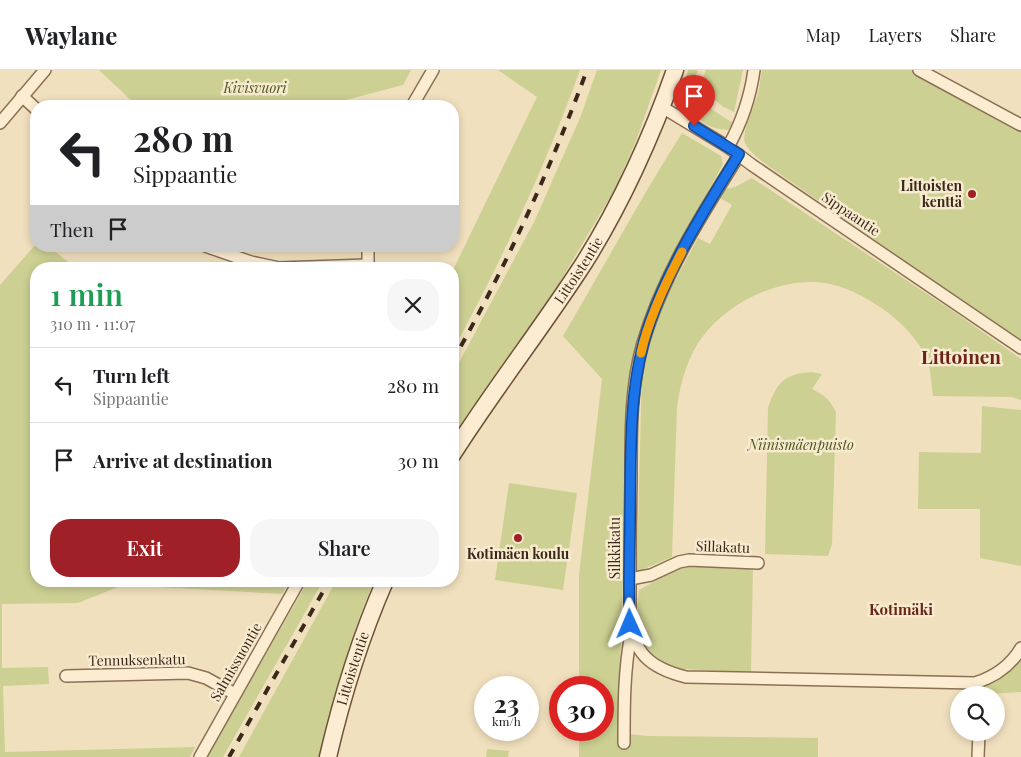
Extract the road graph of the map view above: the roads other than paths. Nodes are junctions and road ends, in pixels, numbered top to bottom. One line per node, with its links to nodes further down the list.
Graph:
1 (44, 70): 6 (street)
2 (433, 70): 7 (street)
3 (674, 70): 9 (street, Littoistentie)
4 (754, 70): 12 (street)
5 (919, 70): 11 (street)
6 (22, 96): 8 (street); 10 (street)
7 (416, 100)
8 (30, 103)
9 (662, 107): 12 (street, Sippaantie); 17 (street, Littoistentie)
10 (0, 122)
11 (1021, 125)
12 (728, 148): 13 (street, Sippaantie)
13 (739, 154): 16 (street, Sippaantie); 19 (street, Silkkikatu)
14 (222, 252): 15 (street)
15 (251, 262)
16 (1021, 348)
17 (459, 443)
18 (758, 563): 19 (street, Sillakatu)
19 (630, 579): 22 (street, Silkkikatu)
20 (296, 587): 27 (street, Salmissuontie)
21 (383, 587): 31 (street, Littoistentie)
22 (631, 633): 25 (street, Silkkikatu); 29 (street)
23 (1021, 648): 25 (street, Silkkikatu)
24 (66, 676): 27 (street, Tennuksenkatu)
25 (975, 683): 26 (street)
26 (976, 686)
27 (235, 694): 30 (street, Salmissuontie)
28 (979, 741): 32 (street)
29 (624, 743)
30 (200, 757)
31 (328, 757)
32 (978, 757)

